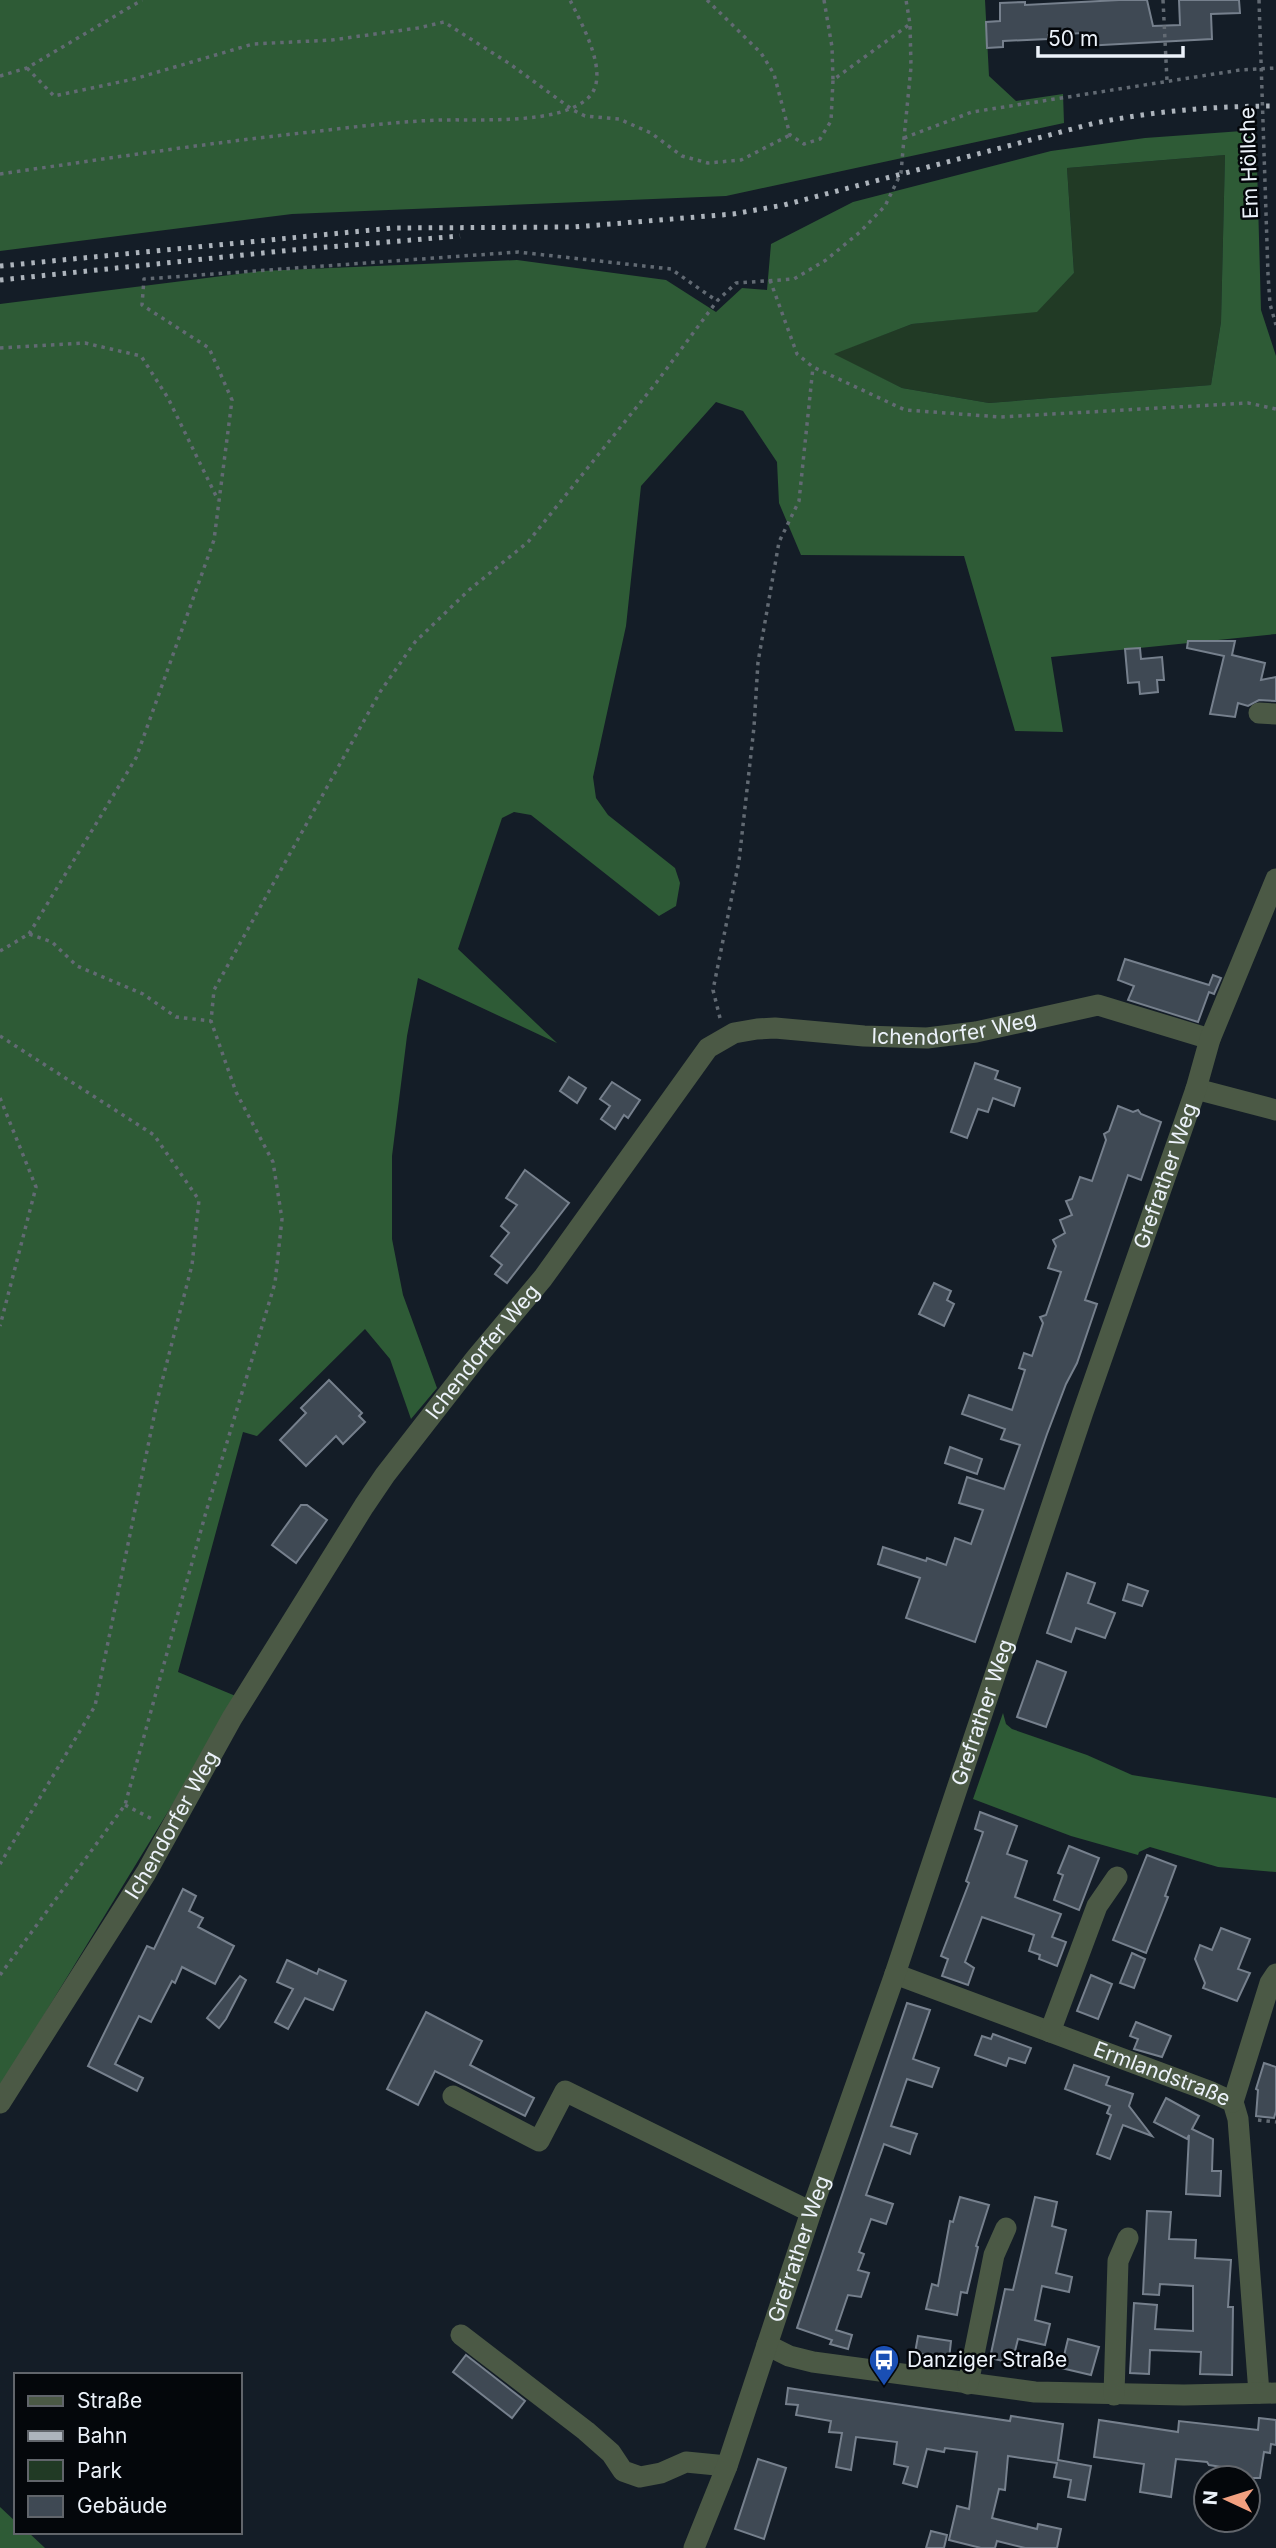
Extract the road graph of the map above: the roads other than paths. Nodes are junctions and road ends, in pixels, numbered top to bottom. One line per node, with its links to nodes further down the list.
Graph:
1 (1276, 879): 2 (street, Grefrather Weg)
2 (1210, 1039): 3 (street, Grefrather Weg); 11 (street, Ichendorfer Weg)
3 (1196, 1089): 4 (street); 6 (street, Grefrather Weg)
4 (1276, 1110)
5 (1117, 1877): 8 (street)
6 (895, 1973): 8 (street, Ermlandstraße); 12 (street, Grefrather Weg)
7 (1276, 1974): 10 (street)
8 (1050, 2032): 10 (street, Ermlandstraße)
9 (453, 2096): 12 (street)
10 (1233, 2102): 18 (street, Ermlandstraße)
11 (0, 2103)
12 (811, 2212): 16 (street, Grefrather Weg)
13 (1006, 2228): 17 (street)
14 (1128, 2238): 19 (street)
15 (461, 2334): 20 (street)
16 (767, 2345): 17 (street); 20 (street, Grefrather Weg)
17 (968, 2384): 19 (street)
18 (1268, 2393): 19 (street)
19 (1114, 2395)
20 (727, 2466): 21 (street, Grefrather Weg)
21 (694, 2548)

